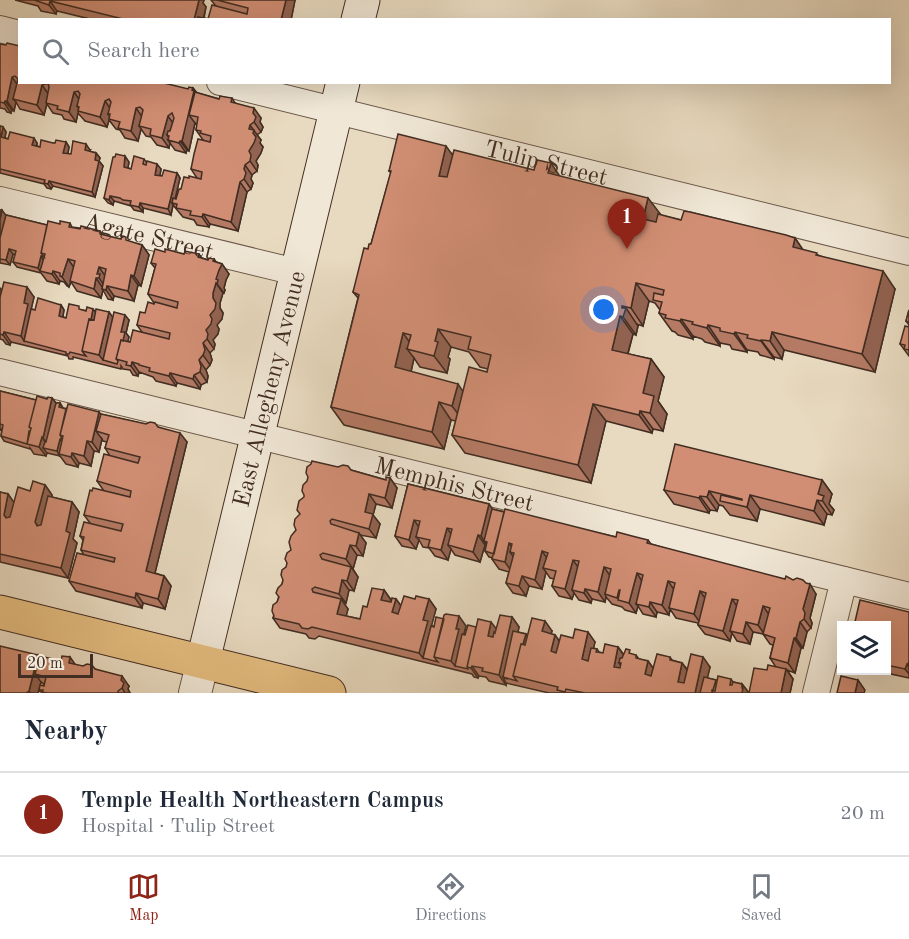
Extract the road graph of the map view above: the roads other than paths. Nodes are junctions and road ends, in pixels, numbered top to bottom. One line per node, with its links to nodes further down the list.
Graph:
1 (363, 0): 2 (main road)
2 (358, 18)
3 (0, 29): 4 (street)
4 (18, 33)
5 (236, 84): 6 (street, Tulip Street)
6 (339, 97): 8 (street, Tulip Street); 9 (main road, East Allegheny Avenue)
7 (0, 200): 9 (street, Agate Street)
8 (909, 252)
9 (296, 272): 11 (main road, East Allegheny Avenue)
10 (0, 372): 11 (street, Memphis Street)
11 (257, 435): 12 (street, Memphis Street); 15 (main road, East Allegheny Avenue)
12 (844, 580): 13 (street, Memphis Street); 18 (street)
13 (909, 596)
14 (0, 612): 15 (main road)
15 (203, 661): 16 (street, East Allegheny Avenue); 17 (main road)
16 (195, 693)
17 (329, 693)
18 (816, 693)

